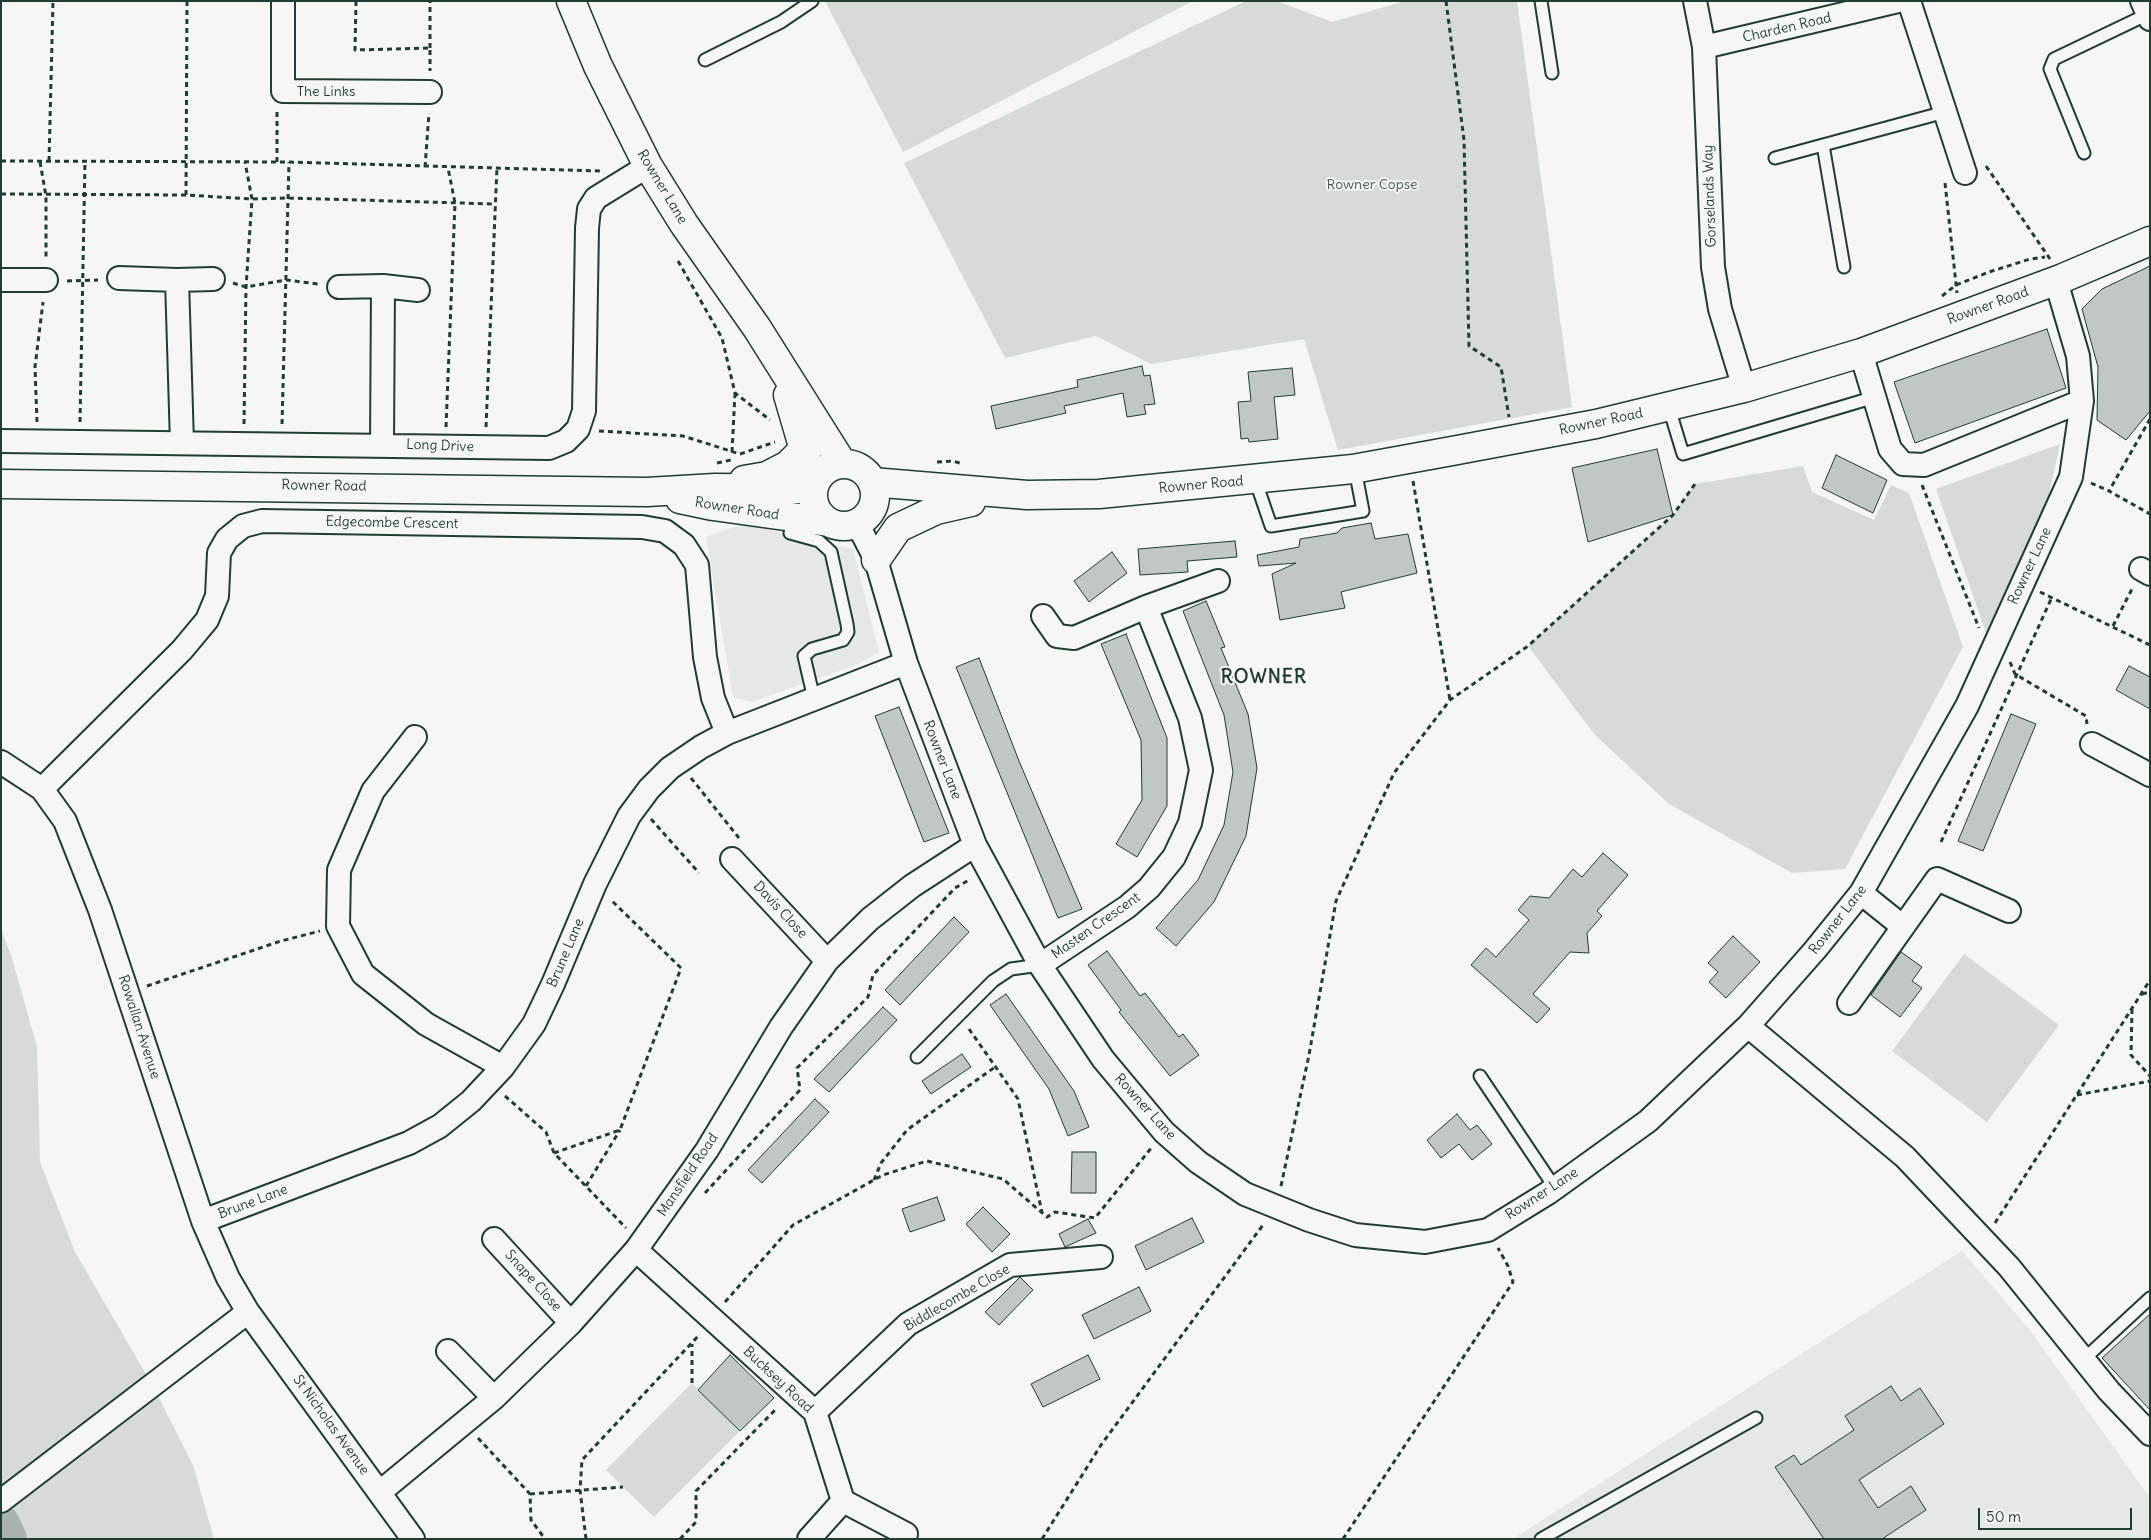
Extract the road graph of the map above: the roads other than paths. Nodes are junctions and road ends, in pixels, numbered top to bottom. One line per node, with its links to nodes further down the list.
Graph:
1 (283, 1): 12 (street, The Links)
2 (571, 1): 17 (main road, Rowner Lane)
3 (812, 1): 10 (lane)
4 (1541, 1): 11 (lane)
5 (1695, 1): 9 (street, Gorselands Way)
6 (1898, 1): 9 (street, Charden Road)
7 (1909, 1): 13 (street)
8 (2146, 11): 15 (lane)
9 (1704, 47): 32 (street, Gorselands Way)
10 (705, 60)
11 (1552, 73)
12 (430, 92)
13 (1945, 112): 14 (lane); 18 (street)
14 (1823, 145): 16 (lane); 20 (lane)
15 (2084, 153)
16 (1775, 158)
17 (648, 166): 31 (main road, Rowner Lane); 38 (street, Long Drive)
18 (1965, 173)
19 (2150, 241): 21 (main road, Rowner Road)
20 (1844, 267)
21 (2056, 267): 30 (main road, Rowner Road); 34 (street, Rowner Lane)
22 (119, 278): 26 (street)
23 (213, 279): 26 (street)
24 (1, 280): 25 (street)
25 (46, 280)
26 (177, 280): 37 (street)
27 (383, 286): 28 (street); 29 (street); 38 (street)
28 (339, 287)
29 (418, 290)
30 (1862, 353): 32 (main road, Rowner Road); 33 (street)
31 (776, 360): 39 (main road, Rowner Lane); 40 (main road, Rowner Lane)
32 (1744, 388): 35 (main road, Rowner Road)
33 (1875, 398): 34 (street); 35 (lane)
34 (2082, 401): 66 (street, Rowner Lane)
35 (1669, 408): 41 (main road, Rowner Road)
36 (1, 441): 37 (street, Long Drive)
37 (182, 443): 38 (street, Long Drive)
38 (382, 444)
39 (793, 445): 44 (main road, Rowner Lane); 45 (main road)
40 (842, 463): 44 (main road); 48 (main road)
41 (1355, 469): 42 (main road, Rowner Road); 42 (lane)
42 (1255, 480): 47 (main road, Rowner Road)
43 (1, 484): 46 (main road, Rowner Road)
44 (813, 487): 45 (main road, Rowner Road); 50 (main road)
45 (716, 488): 46 (main road, Rowner Road)
46 (647, 492): 50 (main road, Rowner Road)
47 (1027, 495): 48 (main road, Rowner Road); 49 (main road, Rowner Road)
48 (868, 502): 49 (main road, Rowner Road); 50 (main road); 52 (street, Rowner Lane)
49 (971, 502): 52 (main road)
50 (828, 522)
51 (790, 533): 57 (lane)
52 (876, 560): 56 (street, Rowner Lane)
53 (1218, 581): 54 (street)
54 (1146, 607): 55 (street); 70 (street, Masten Crescent)
55 (1043, 616)
56 (906, 663): 57 (street, Brune Lane); 64 (street, Rowner Lane)
57 (814, 699): 58 (street, Brune Lane)
58 (727, 733): 63 (street, Edgecombe Crescent); 74 (street, Brune Lane)
59 (415, 737): 74 (street)
60 (2092, 744): 62 (street)
61 (1, 762): 63 (street, Rowallan Avenue)
62 (2150, 775)
63 (42, 788): 77 (street, Rowallan Avenue)
64 (975, 844): 69 (street, Mansfield Road); 70 (street, Rowner Lane)
65 (732, 859): 69 (street, Davis Close)
66 (1861, 893): 68 (street); 72 (street, Rowner Lane)
67 (2009, 911): 68 (street)
68 (1902, 926): 71 (street)
69 (827, 961): 79 (street, Mansfield Road)
70 (1040, 965): 73 (lane); 76 (street, Rowner Lane)
71 (1849, 1003)
72 (1748, 1026): 76 (street, Rowner Lane); 85 (street)
73 (917, 1057)
74 (496, 1074): 77 (street, Brune Lane)
75 (1480, 1076): 76 (lane)
76 (1555, 1188)
77 (203, 1221): 82 (street, Rowallan Avenue)
78 (494, 1239): 83 (street, Snape Close)
79 (638, 1246): 83 (street, Mansfield Road); 87 (street, Bucksey Road)
80 (1101, 1257): 87 (street, Biddlecombe Close)
81 (2150, 1298): 85 (lane)
82 (248, 1312): 90 (street, St Nicholas Avenue); 91 (street)
83 (571, 1323): 86 (street, Mansfield Road)
84 (448, 1351): 86 (street)
85 (2084, 1360): 89 (street)
86 (494, 1398): 90 (street, Mansfield Road)
87 (816, 1412): 92 (street, Bucksey Road)
88 (1756, 1418): 96 (lane)
89 (2150, 1434)
90 (380, 1492): 94 (street, St Nicholas Avenue)
91 (1, 1501)
92 (843, 1501): 93 (street); 95 (street)
93 (906, 1534)
94 (413, 1539)
95 (809, 1539)
96 (1541, 1539)

